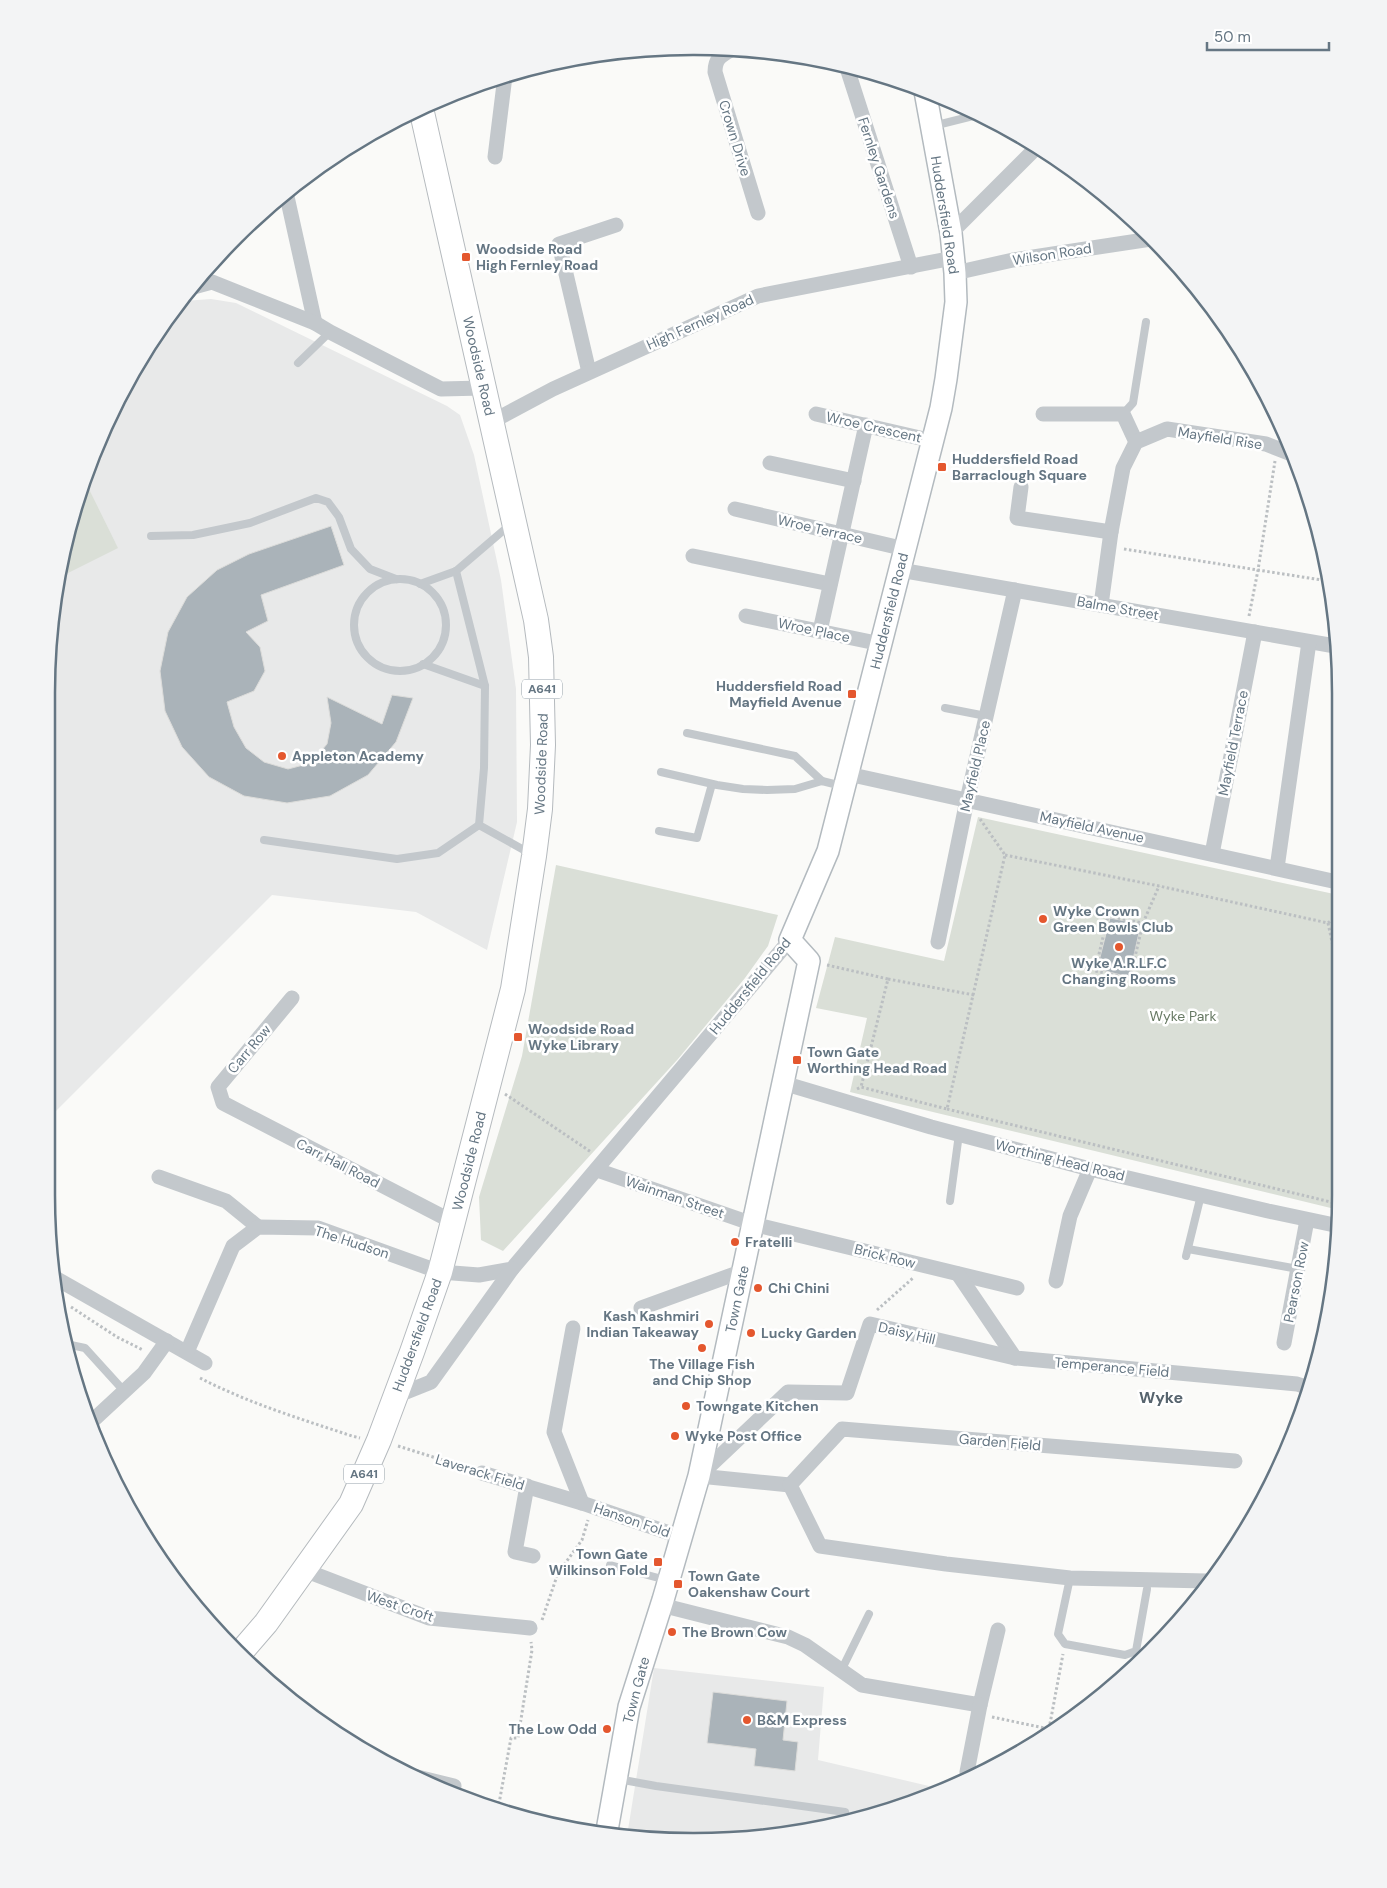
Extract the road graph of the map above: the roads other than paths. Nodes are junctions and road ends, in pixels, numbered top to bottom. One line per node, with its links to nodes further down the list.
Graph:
1 (721, 56): 11 (street, Crown Drive)
2 (849, 75): 16 (street, Fernley Gardens)
3 (504, 84): 9 (street)
4 (926, 99): 7 (main road, Huddersfield Road)
5 (423, 116): 23 (main road, Woodside Road / A641)
6 (968, 117): 7 (lane)
7 (931, 126): 13 (main road, Huddersfield Road)
8 (1031, 153): 13 (street)
9 (494, 157)
10 (288, 201): 18 (street)
11 (758, 213)
12 (616, 225): 22 (street)
13 (951, 233): 15 (main road, Huddersfield Road)
14 (1143, 240): 15 (street, Wilson Road)
15 (954, 266): 16 (street, High Fernley Road); 29 (main road, Huddersfield Road)
16 (911, 267): 22 (street, High Fernley Road)
17 (204, 284): 18 (street)
18 (315, 322): 20 (street)
19 (1146, 322): 26 (lane)
20 (330, 332): 21 (lane); 23 (street)
21 (298, 364)
22 (589, 372): 27 (street, High Fernley Road)
23 (483, 388): 27 (main road, Woodside Road / A641)
24 (816, 414): 28 (street, Wroe Crescent)
25 (1043, 414): 26 (street)
26 (1122, 414): 30 (street)
27 (491, 422): 36 (main road, Woodside Road / A641)
28 (866, 425): 29 (street, Wroe Crescent); 33 (street)
29 (933, 441): 40 (main road, Huddersfield Road)
30 (1136, 442): 31 (street, Mayfield Rise); 39 (street)
31 (1284, 452)
32 (770, 462): 33 (street)
33 (854, 480): 37 (street)
34 (1021, 487): 39 (street)
35 (735, 509): 37 (street, Wroe Terrace)
36 (514, 521): 42 (lane); 69 (main road, Woodside Road / A641)
37 (842, 534): 40 (street, Wroe Terrace); 46 (street)
38 (151, 536): 44 (lane)
39 (1110, 539): 48 (street)
40 (905, 549): 43 (main road, Huddersfield Road)
41 (693, 556): 46 (street)
42 (456, 570): 45 (lane); 56 (lane)
43 (900, 570): 47 (street, Balme Street); 53 (main road, Huddersfield Road)
44 (396, 579): 45 (lane); 55 (lane)
45 (420, 584): 55 (lane)
46 (830, 584): 50 (street)
47 (1014, 590): 48 (street, Balme Street); 58 (street, Mayfield Place)
48 (1101, 606): 51 (street, Balme Street)
49 (746, 616): 50 (street, Wroe Place)
50 (820, 631): 53 (street, Wroe Place)
51 (1250, 632): 52 (street, Balme Street); 68 (street, Mayfield Terrace)
52 (1308, 642): 54 (street, Balme Street); 70 (street)
53 (881, 644): 61 (main road, Huddersfield Road)
54 (1330, 645)
55 (422, 664): 56 (lane)
56 (485, 686): 65 (lane)
57 (946, 708): 58 (lane)
58 (986, 716): 64 (street, Mayfield Place)
59 (687, 733): 62 (lane)
60 (661, 772): 63 (lane)
61 (846, 780): 62 (lane); 64 (street, Mayfield Avenue); 72 (main road, Huddersfield Road)
62 (822, 781): 63 (lane)
63 (712, 784): 66 (lane)
64 (967, 800): 68 (street, Mayfield Avenue); 73 (street, Mayfield Place)
65 (478, 825): 67 (lane); 69 (lane)
66 (659, 831)
67 (264, 840)
68 (1212, 854): 70 (street, Mayfield Avenue)
69 (534, 856): 84 (main road, Woodside Road / A641)
70 (1277, 868): 71 (street, Mayfield Avenue)
71 (1332, 881)
72 (790, 940): 75 (main road, Town Gate); 78 (street, Huddersfield Road)
73 (938, 942)
74 (292, 998): 76 (street, Carr Row)
75 (783, 1083): 77 (street, Worthing Head Road); 85 (main road, Town Gate)
76 (224, 1103): 84 (street, Carr Hall Road)
77 (959, 1134): 79 (street, Worthing Head Road); 82 (lane)
78 (601, 1165): 85 (street, Wainman Street); 88 (street, Huddersfield Road)
79 (1090, 1169): 81 (street, Worthing Head Road); 94 (street)
80 (159, 1177): 87 (street)
81 (1201, 1195): 83 (street, Worthing Head Road); 89 (lane)
82 (950, 1201)
83 (1307, 1220): 86 (street, Worthing Head Road); 89 (street, Pearson Row)
84 (453, 1222): 91 (main road, Woodside Road / A641)
85 (753, 1224): 90 (main road, Town Gate); 92 (street, Brick Row)
86 (1331, 1225)
87 (258, 1227): 91 (street, The Hudson); 101 (street)
88 (512, 1269): 91 (street, Huddersfield Road); 106 (street)
89 (1298, 1269): 99 (street, Pearson Row)
90 (743, 1271): 96 (street); 110 (main road, Town Gate)
91 (440, 1272): 106 (main road, Huddersfield Road / A641)
92 (958, 1274): 95 (street, Brick Row); 102 (street)
93 (61, 1281): 98 (street)
94 (1056, 1281)
95 (1017, 1288)
96 (641, 1308)
97 (573, 1328): 113 (street)
98 (166, 1341): 101 (street); 105 (street)
99 (1284, 1344)
100 (73, 1346): 105 (lane)
101 (187, 1352): 103 (street)
102 (1015, 1358): 104 (street, Temperance Field); 110 (street, Daisy Hill)
103 (205, 1363)
104 (1302, 1386)
105 (124, 1392): 107 (street)
106 (396, 1396): 117 (main road, Huddersfield Road / A641)
107 (96, 1418)
108 (1235, 1461): 111 (street, Garden Field)
109 (482, 1473): 112 (street, Laverack Field)
110 (700, 1476): 111 (street); 114 (main road, Town Gate)
111 (790, 1484): 118 (street)
112 (527, 1486): 113 (street, Laverack Field); 115 (street)
113 (587, 1504): 114 (street, Hanson Fold)
114 (681, 1537): 119 (main road, Town Gate)
115 (533, 1556)
116 (610, 1565): 119 (lane)
117 (304, 1570): 124 (street, West Croft); 126 (main road, Huddersfield Road / A641)
118 (1070, 1578): 120 (street); 121 (lane)
119 (669, 1581): 122 (main road, Town Gate)
120 (1201, 1582)
121 (1147, 1589)
122 (661, 1605): 127 (street); 130 (main road, Town Gate)
123 (869, 1614): 127 (lane)
124 (530, 1628)
125 (998, 1630): 128 (street)
126 (244, 1648)
127 (841, 1671): 128 (street)
128 (979, 1709): 129 (street)
129 (967, 1771)
130 (616, 1778): 131 (lane); 132 (main road, Town Gate)
131 (845, 1815)
132 (607, 1828)

